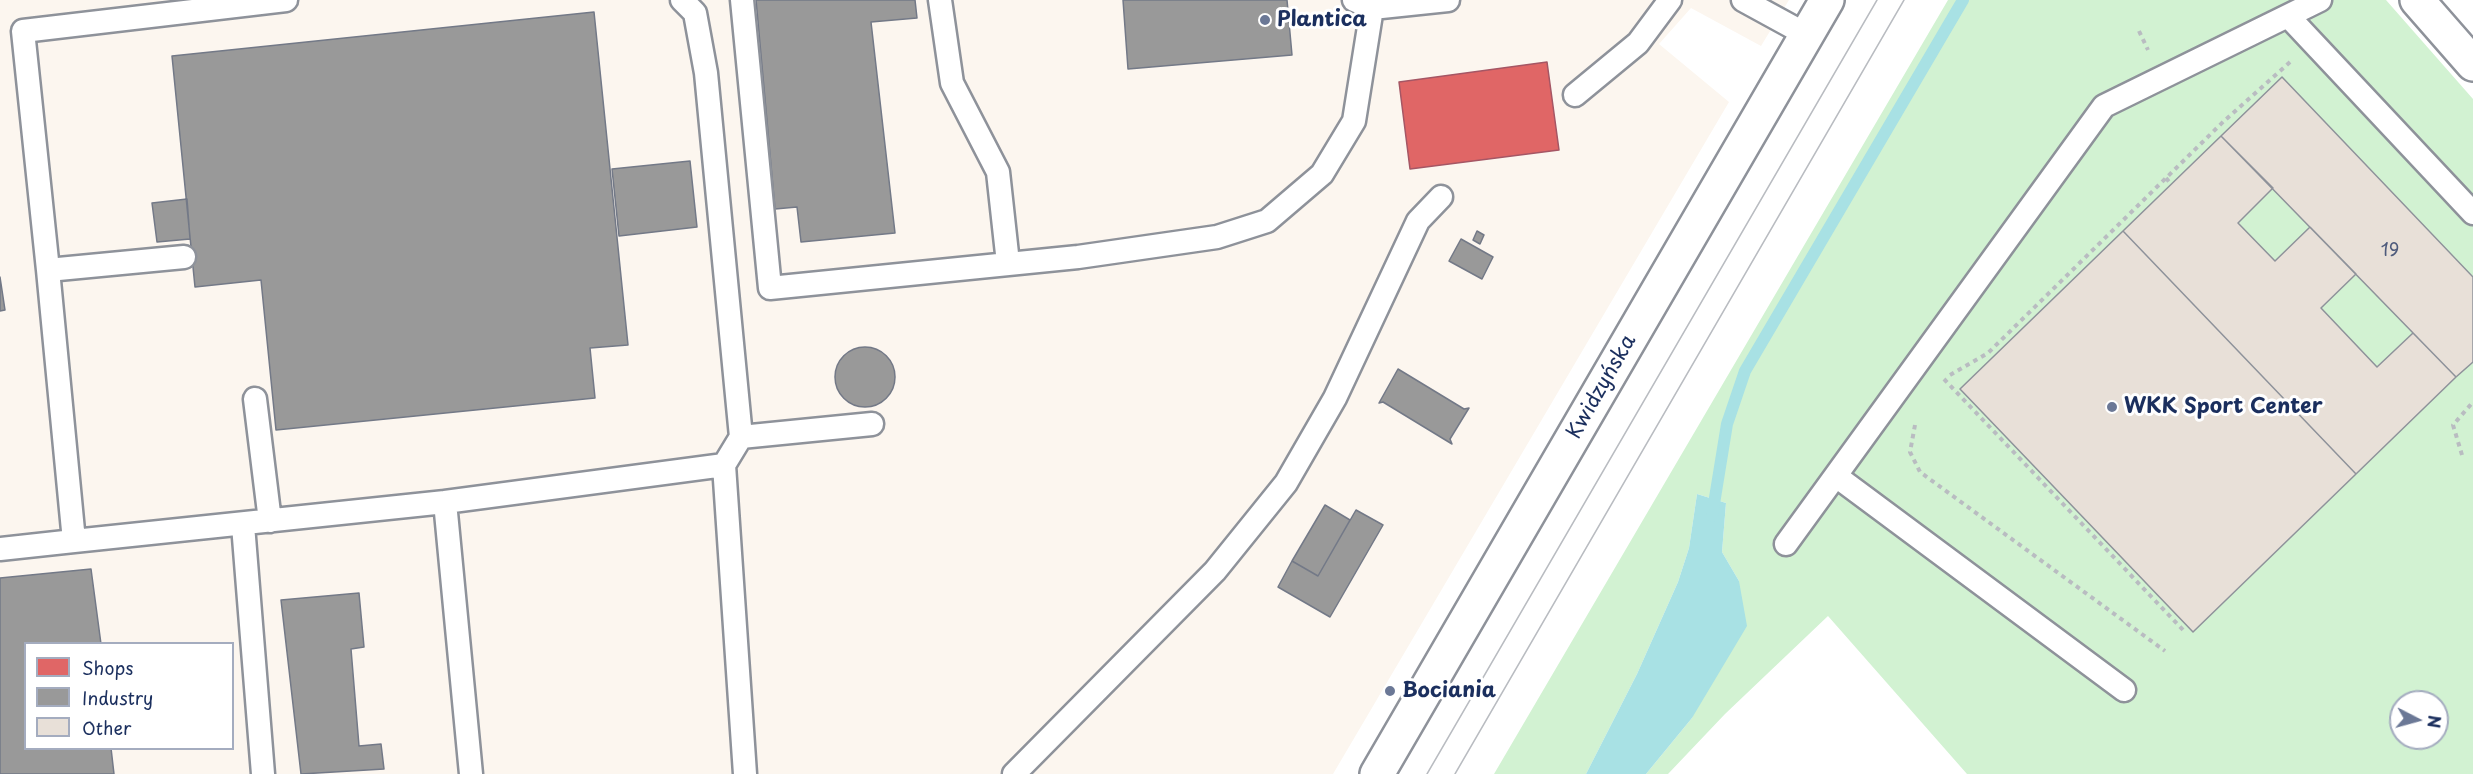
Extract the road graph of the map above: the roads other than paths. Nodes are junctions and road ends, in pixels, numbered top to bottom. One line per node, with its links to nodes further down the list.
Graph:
1 (285, 0): 20 (lane)
2 (682, 0): 23 (lane)
3 (741, 0): 19 (lane)
4 (940, 0): 19 (lane)
5 (1448, 0): 11 (lane)
6 (1670, 0): 15 (lane)
7 (1743, 0): 13 (lane)
8 (1827, 0): 13 (street, Kwidzyńska)
9 (2320, 0): 12 (lane)
10 (2417, 0): 14 (street)
11 (1363, 4): 19 (lane)
12 (2288, 16): 17 (lane); 25 (lane)
13 (1807, 35): 37 (street, Kwidzyńska)
14 (2473, 64)
15 (1575, 95)
16 (1441, 196): 36 (lane)
17 (2473, 213)
18 (184, 257): 20 (lane)
19 (1008, 263)
20 (48, 270): 29 (lane)
21 (255, 399): 27 (lane)
22 (872, 424): 23 (lane)
23 (741, 437): 24 (lane)
24 (724, 465): 26 (lane); 35 (lane)
25 (1836, 476): 30 (lane); 32 (lane)
26 (445, 502): 27 (lane); 34 (lane)
27 (270, 521): 28 (lane)
28 (243, 525): 29 (lane); 33 (lane)
29 (74, 541): 31 (lane)
30 (1786, 544)
31 (0, 549)
32 (2124, 690)
33 (263, 774)
34 (471, 774)
35 (745, 774)
36 (1014, 774)
37 (1377, 774)

